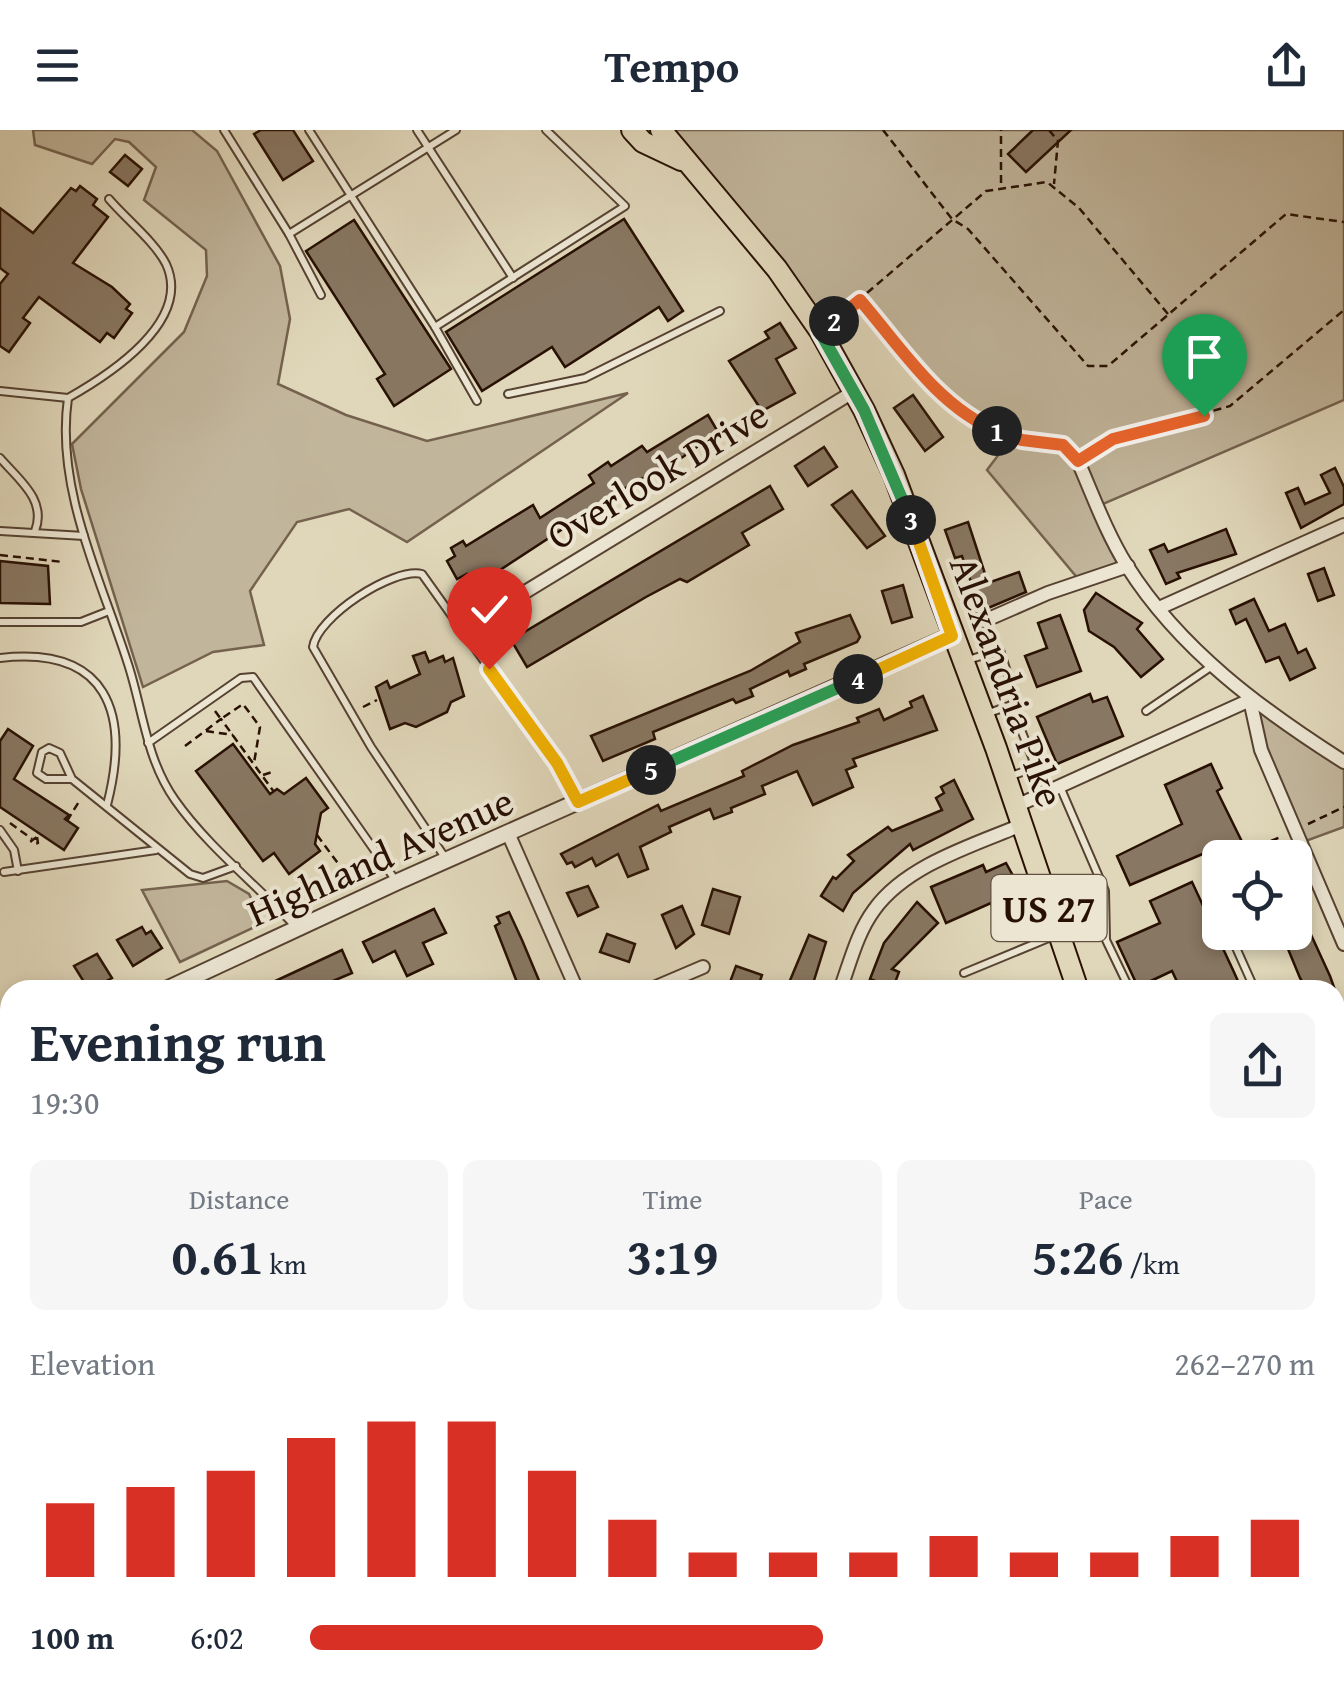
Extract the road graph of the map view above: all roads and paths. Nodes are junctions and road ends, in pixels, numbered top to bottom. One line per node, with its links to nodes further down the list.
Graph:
1 (224, 130): 19 (lane)
2 (309, 130): 15 (lane)
3 (417, 130): 11 (lane)
4 (456, 130): 11 (lane)
5 (546, 130): 20 (lane)
6 (632, 130): 12 (main road, Alexandria Pike / US 27)
7 (661, 130): 12 (main road, Alexandria Pike / US 27)
8 (883, 130): 17 (path)
9 (1002, 130): 14 (path)
10 (1049, 130): 13 (path)
11 (428, 148): 15 (lane); 20 (lane)
12 (682, 160): 27 (main road, Alexandria Pike / US 27)
13 (1054, 185): 14 (path); 25 (path)
14 (1002, 186): 17 (path)
15 (350, 197): 19 (lane); 26 (lane)
16 (109, 200): 31 (lane)
17 (952, 218): 22 (path); 25 (path)
18 (1344, 222): 25 (path)
19 (289, 234): 21 (lane)
20 (513, 278): 26 (lane)
21 (321, 294)
22 (860, 300): 27 (lane); 34 (path)
23 (1344, 310): 34 (path)
24 (720, 311): 30 (lane)
25 (1168, 314)
26 (435, 327): 32 (lane)
27 (820, 332): 29 (main road, Alexandria Pike / US 27)
28 (1, 390): 31 (lane)
29 (854, 392): 44 (street, Overlook Drive); 47 (main road, Alexandria Pike / US 27)
30 (508, 394)
31 (68, 398): 38 (lane)
32 (477, 400)
33 (0, 458): 37 (lane)
34 (1078, 461): 41 (street)
35 (1344, 524): 42 (street)
36 (0, 531): 37 (lane)
37 (35, 531): 38 (lane)
38 (84, 536): 43 (lane)
39 (0, 556): 40 (path)
40 (63, 562)
41 (1128, 566): 42 (street); 45 (street)
42 (1159, 608): 50 (street)
43 (109, 611): 46 (lane); 61 (lane)
44 (494, 611)
45 (984, 621)
46 (0, 622)
47 (959, 632): 49 (main road, Alexandria Pike / US 27); 72 (street, Highland Avenue)
48 (0, 658): 73 (lane)
49 (962, 662): 54 (lane); 57 (main road, Alexandria Pike / US 27)
50 (1212, 665): 52 (street); 55 (lane)
51 (378, 700): 56 (path)
52 (1250, 700): 63 (street); 69 (street); 90 (street)
53 (208, 701): 58 (path); 61 (lane); 86 (lane)
54 (1010, 705): 57 (lane); 67 (lane)
55 (1146, 711)
56 (353, 712): 72 (lane); 82 (lane)
57 (983, 715): 67 (main road, Alexandria Pike / US 27)
58 (221, 719): 59 (path); 60 (path); 64 (path)
59 (204, 731): 60 (path); 62 (path)
60 (233, 736): 64 (path)
61 (148, 743): 83 (lane)
62 (185, 746)
63 (1344, 762)
64 (254, 764): 66 (path)
65 (275, 770): 66 (path)
66 (262, 776): 71 (path)
67 (1006, 778): 74 (main road, Alexandria Pike / US 27)
68 (72, 779): 68 (lane); 70 (lane)
69 (1061, 788): 74 (street); 99 (lane)
70 (86, 790): 73 (lane); 76 (path)
71 (274, 792)
72 (578, 802): 78 (street, Highland Avenue)
73 (107, 804): 81 (lane)
74 (1020, 815): 89 (main road, Alexandria Pike / US 27); 97 (street)
75 (4, 820): 80 (path)
76 (68, 821)
77 (0, 830): 84 (lane)
78 (508, 833): 82 (street, Highland Avenue); 95 (street)
79 (317, 835): 87 (path)
80 (32, 838)
81 (156, 850): 83 (lane); 84 (lane)
82 (447, 861): 86 (street, Highland Avenue)
83 (236, 866): 88 (lane)
84 (18, 870): 85 (lane)
85 (4, 872)
86 (396, 882): 88 (street, Highland Avenue)
87 (355, 886)
88 (297, 928): 94 (street, Highland Avenue)
89 (1057, 934): 93 (lane); 98 (main road, Alexandria Pike / US 27)
90 (1343, 937)
91 (1237, 950): 100 (lane)
92 (702, 967): 96 (street)
93 (964, 973)
94 (186, 980)
95 (573, 980)
96 (672, 980)
97 (844, 980)
98 (1074, 980)
99 (1125, 980)
100 (1251, 980)

